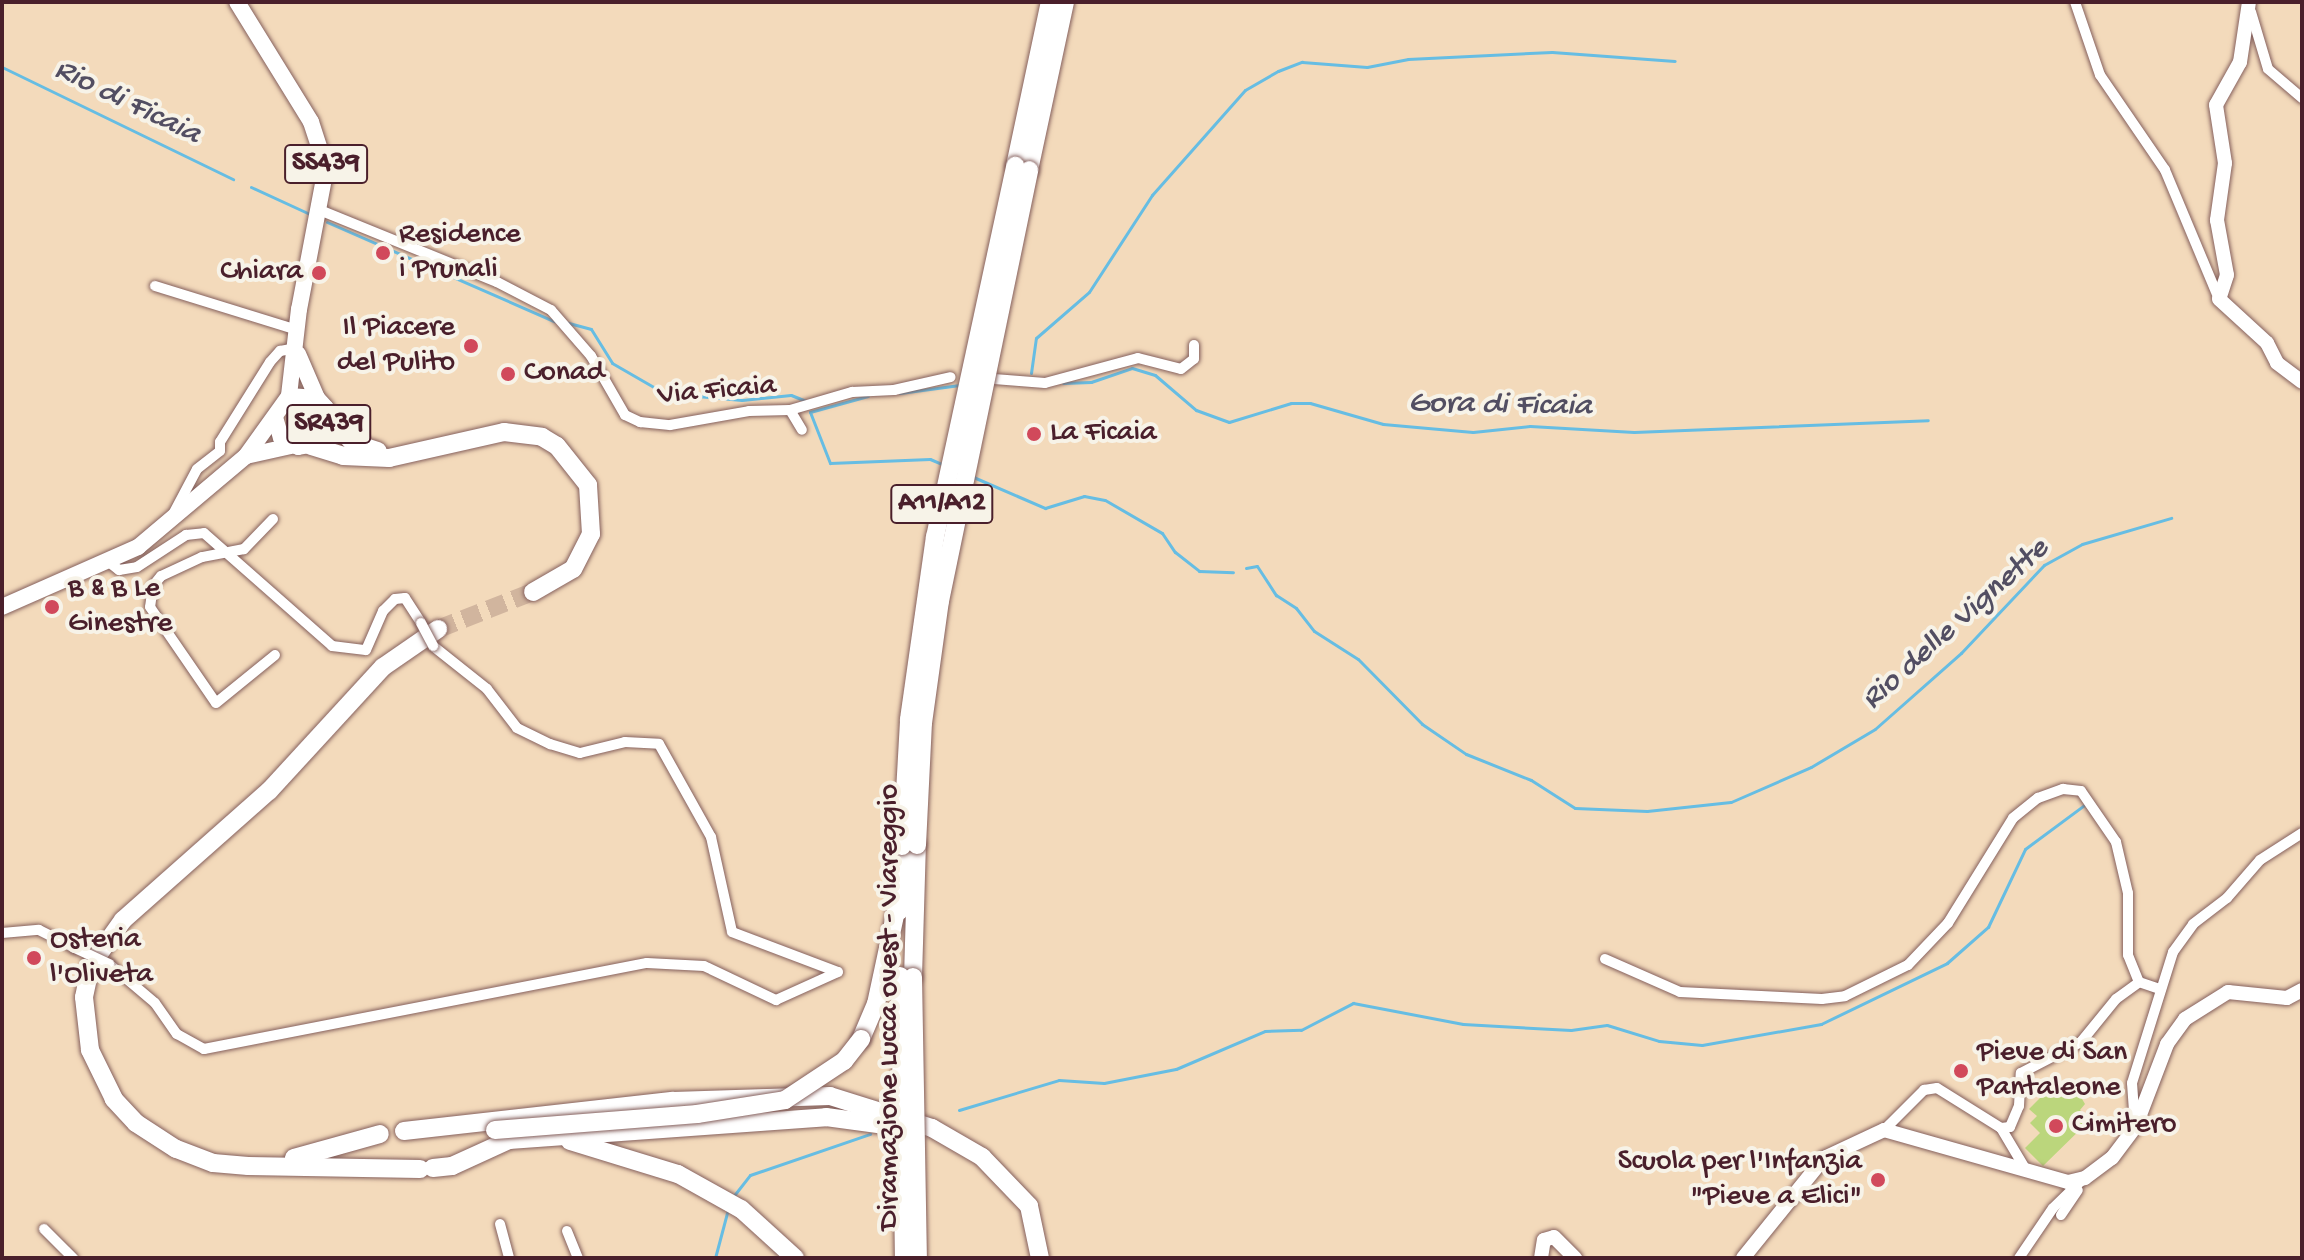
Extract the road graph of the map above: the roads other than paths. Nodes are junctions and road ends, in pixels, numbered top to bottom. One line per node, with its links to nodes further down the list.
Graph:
1 (237, 2): 8 (main road, SS439)
2 (1050, 2): 7 (highway, Diramazione Lucca ovest - Viareggio / A11/A12)
3 (1065, 2): 7 (highway, Diramazione Lucca ovest - Viareggio / A11/A12)
4 (2075, 2): 10 (street)
5 (2249, 2): 6 (street); 10 (street)
6 (2302, 98)
7 (1022, 168): 37 (highway, Diramazione Lucca ovest - Viareggio / A11/A12, bridge)
8 (322, 211): 11 (main road, SS439); 19 (street, Via Ficaia)
9 (155, 286): 11 (street)
10 (2219, 299): 16 (street)
11 (297, 330): 13 (main road, SS439)
12 (1194, 345): 15 (street)
13 (297, 350): 17 (main road, SS439); 18 (main road, SR439); 25 (street)
14 (951, 377): 19 (street, Via Ficaia)
15 (994, 379)
16 (2302, 382)
17 (289, 396): 18 (main road, SR439); 20 (main road, SR439)
18 (317, 398): 21 (main road, SR439)
19 (790, 410): 22 (street)
20 (275, 417): 23 (main road, SR439); 27 (main road)
21 (329, 417): 24 (main road, SR439); 26 (highway)
22 (802, 430)
23 (291, 446): 24 (main road, SR439); 27 (main road, SR439)
24 (311, 446): 26 (highway)
25 (220, 451): 27 (street); 29 (street)
26 (404, 454): 32 (highway)
27 (241, 461): 29 (main road)
28 (273, 519): 30 (street)
29 (171, 521): 31 (main road)
30 (231, 552): 31 (street); 34 (street); 35 (street)
31 (109, 562): 33 (main road)
32 (533, 592)
33 (2, 607)
34 (431, 632): 39 (street, bridge); 53 (highway)
35 (275, 655)
36 (2302, 833): 43 (street)
37 (909, 845): 38 (highway, Diramazione Lucca ovest - Viareggio / A11/A12); 41 (highway, Diramazione Lucca ovest - Viareggio / A11/A12)
38 (898, 901): 41 (highway, Diramazione Lucca ovest - Viareggio / A11/A12); 45 (highway, bridge)
39 (2, 933)
40 (1605, 959): 42 (street)
41 (906, 976): 55 (highway, Diramazione Lucca ovest - Viareggio / A11/A12, bridge); 65 (highway, Diramazione Lucca ovest - Viareggio / A11/A12, bridge)
42 (2139, 982): 43 (street); 46 (street)
43 (2159, 989): 47 (street)
44 (2302, 990): 47 (street)
45 (470, 1125): 49 (highway); 52 (highway)
46 (2001, 1128): 48 (street); 54 (street)
47 (2135, 1128): 56 (street)
48 (1884, 1130): 54 (street); 71 (street)
49 (404, 1131)
50 (380, 1134): 53 (highway)
51 (588, 1139): 52 (highway); 53 (highway); 64 (highway)
52 (952, 1141): 68 (highway)
53 (272, 1164)
54 (2026, 1170): 56 (street)
55 (918, 1174): 66 (highway, Diramazione Lucca ovest - Viareggio / A11/A12, bridge); 67 (highway)
56 (2085, 1178): 57 (street); 72 (street)
57 (2061, 1215)
58 (500, 1224): 62 (street)
59 (44, 1229): 61 (street)
60 (567, 1231): 63 (street)
61 (73, 1258)
62 (509, 1258)
63 (578, 1258)
64 (795, 1258)
65 (904, 1258)
66 (918, 1258)
67 (927, 1258)
68 (1040, 1258)
69 (1541, 1258): 70 (street)
70 (1575, 1258)
71 (1743, 1258)
72 (2019, 1258)

